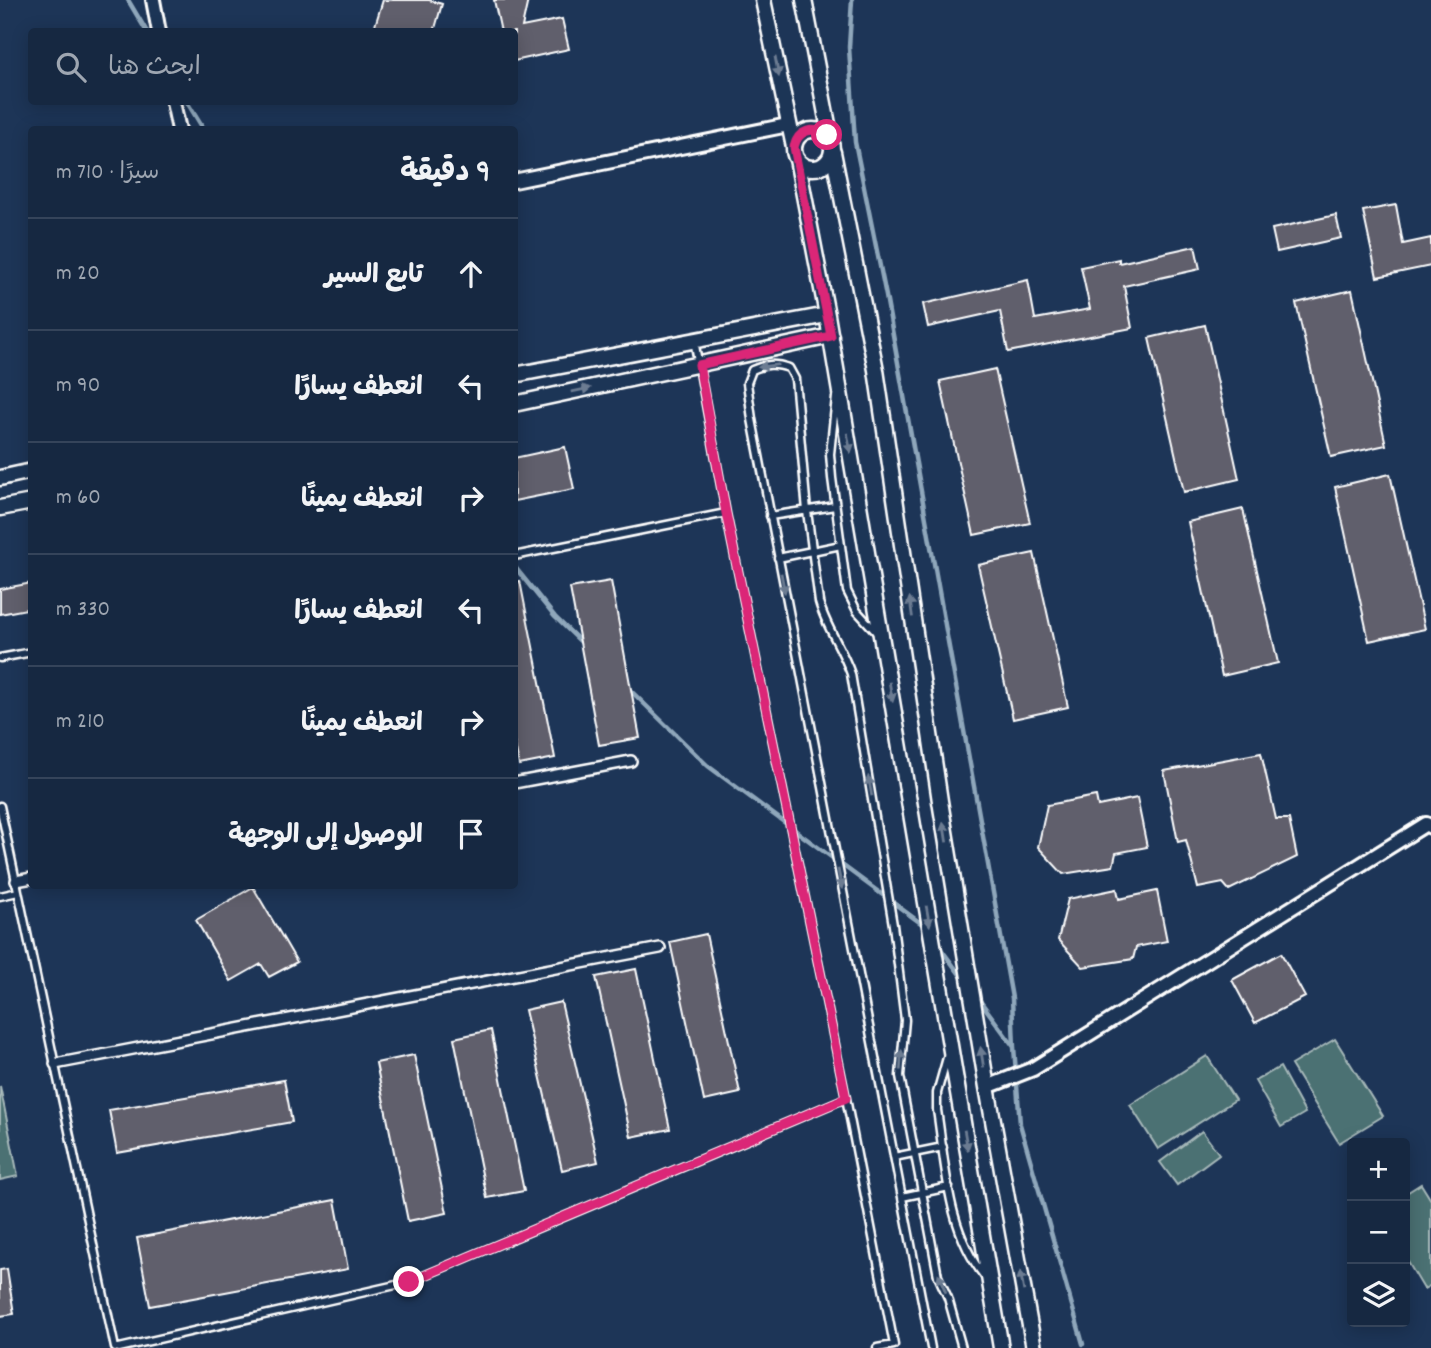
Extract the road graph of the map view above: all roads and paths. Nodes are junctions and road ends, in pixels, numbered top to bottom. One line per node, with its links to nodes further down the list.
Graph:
1 (153, 0): 4 (street)
2 (763, 0): 6 (street, one-way to 6)
3 (804, 0): 8 (street)
4 (158, 28)
5 (174, 105): 7 (street)
6 (788, 125): 9 (street); 10 (street)
7 (178, 126)
8 (832, 146): 9 (street); 9 (street); 44 (street, one-way to 8)
9 (795, 153): 11 (street)
10 (518, 180)
11 (827, 314): 12 (street); 13 (street)
12 (831, 336): 14 (street); 16 (street)
13 (694, 340): 14 (lane); 15 (street)
14 (699, 365): 17 (street, one-way to 14); 24 (lane)
15 (518, 374)
16 (838, 375): 21 (lane); 30 (street, one-way to 30)
17 (518, 403)
18 (28, 472): 19 (street)
19 (0, 478)
20 (28, 503): 22 (street)
21 (835, 506): 23 (lane); 26 (lane)
22 (0, 508)
23 (807, 511): 25 (lane); 25 (lane, one-way to 25); 27 (lane)
24 (726, 513): 28 (lane); 45 (lane)
25 (770, 516): 29 (lane)
26 (841, 545): 27 (lane); 30 (lane)
27 (812, 551): 29 (lane); 47 (lane, one-way to 27)
28 (518, 555)
29 (778, 558): 48 (lane, one-way to 48)
30 (882, 639): 42 (street, one-way to 42)
31 (28, 653): 32 (lane)
32 (0, 658)
33 (631, 761): 34 (street)
34 (518, 782)
35 (0, 806): 38 (lane)
36 (1431, 827): 44 (street)
37 (28, 879): 38 (street)
38 (16, 881): 39 (lane)
39 (18, 892): 40 (lane); 43 (lane)
40 (0, 896)
41 (660, 948): 43 (street)
42 (950, 1045): 46 (lane); 52 (street, one-way to 52)
43 (55, 1064): 53 (lane)
44 (987, 1087): 58 (street, one-way to 44)
45 (846, 1098): 53 (lane); 54 (lane)
46 (943, 1147): 47 (lane); 49 (lane)
47 (916, 1153): 48 (lane); 50 (lane)
48 (894, 1157): 51 (lane)
49 (949, 1187): 50 (lane); 52 (lane)
50 (923, 1193): 51 (lane); 56 (lane, one-way to 50)
51 (902, 1197): 55 (lane)
52 (990, 1283): 57 (street)
53 (117, 1348)
54 (877, 1348)
55 (931, 1348)
56 (962, 1348)
57 (1001, 1348)
58 (1034, 1348)

